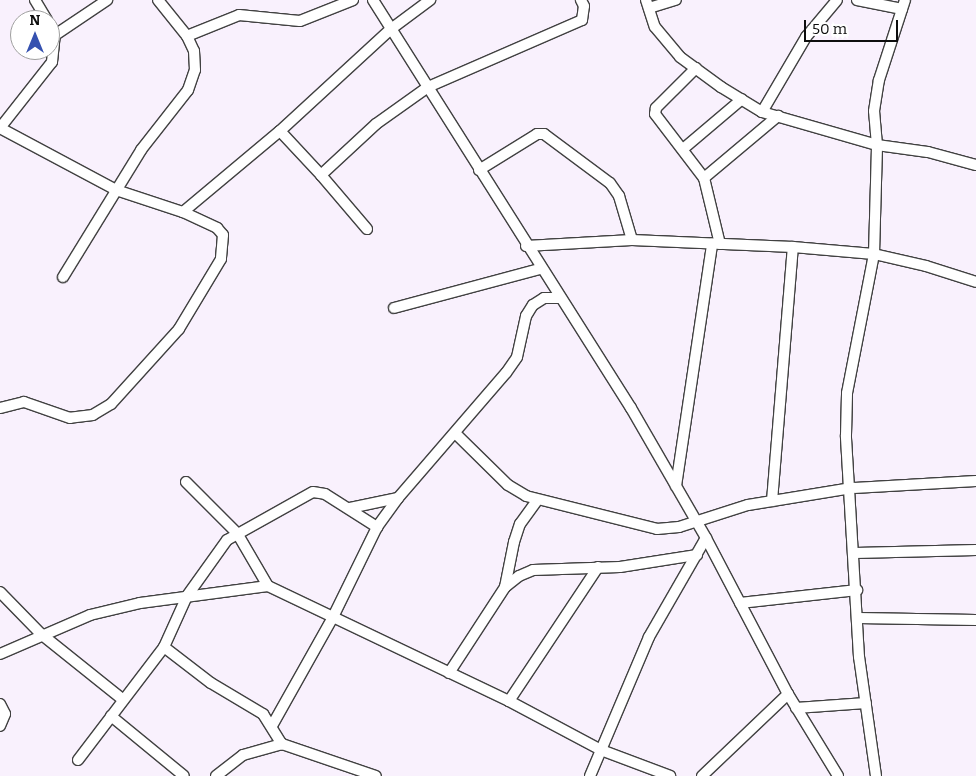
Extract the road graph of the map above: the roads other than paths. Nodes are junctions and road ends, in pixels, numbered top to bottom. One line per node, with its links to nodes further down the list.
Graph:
1 (107, 0): 13 (street)
2 (158, 0): 14 (street)
3 (353, 0): 14 (street)
4 (373, 0): 12 (street)
5 (430, 0): 12 (street)
6 (581, 0): 17 (street)
7 (676, 0): 10 (street)
8 (837, 0): 19 (street)
9 (858, 0): 11 (street)
10 (647, 4): 16 (street)
11 (903, 5): 23 (street)
12 (391, 29): 17 (street); 22 (street)
13 (60, 32)
14 (187, 36): 29 (street)
15 (52, 60): 21 (street)
16 (696, 68): 18 (street); 24 (street)
17 (428, 87): 26 (street); 27 (street)
18 (742, 99): 19 (street); 24 (street)
19 (762, 112): 20 (street)
20 (778, 116): 23 (street); 28 (street)
21 (0, 128): 29 (street)
22 (280, 131): 27 (street); 30 (street)
23 (877, 145): 25 (street); 36 (street)
24 (683, 149): 28 (street)
25 (976, 165)
26 (479, 170): 32 (street); 34 (street)
27 (321, 174): 31 (street)
28 (704, 178): 33 (street)
29 (116, 190): 30 (street); 38 (street)
30 (183, 212): 42 (street)
31 (368, 229)
32 (632, 240): 33 (street); 34 (street)
33 (716, 244): 35 (street); 46 (street)
34 (526, 246): 37 (street)
35 (793, 247): 36 (street); 50 (street)
36 (874, 254): 39 (street); 47 (street)
37 (540, 269): 40 (street); 41 (street)
38 (63, 277)
39 (976, 282)
40 (559, 298): 43 (street); 46 (street)
41 (394, 308)
42 (0, 408)
43 (455, 434): 48 (street); 49 (street)
44 (976, 481): 47 (street)
45 (186, 482): 54 (street)
46 (676, 486): 52 (street)
47 (852, 488): 50 (street); 57 (street)
48 (398, 498): 51 (street); 53 (street)
49 (537, 501): 52 (street); 61 (street)
50 (772, 501): 52 (street)
51 (350, 508): 53 (street); 54 (street)
52 (695, 520): 55 (street)
53 (377, 527): 67 (street)
54 (237, 533): 60 (street); 64 (street)
55 (706, 538): 58 (street); 65 (street)
56 (976, 550): 57 (street)
57 (855, 553): 62 (street)
58 (697, 555): 59 (street); 83 (street)
59 (598, 567): 61 (street); 75 (street)
60 (268, 586): 64 (street); 67 (street)
61 (505, 588): 72 (street)
62 (856, 590): 65 (street); 66 (street)
63 (0, 592): 69 (street)
64 (187, 596): 69 (street); 70 (street)
65 (740, 603): 73 (street)
66 (858, 618): 68 (street); 76 (street)
67 (332, 619): 72 (street); 80 (street)
68 (976, 620)
69 (41, 634): 71 (street); 74 (street)
70 (164, 647): 74 (street); 80 (street)
71 (0, 654)
72 (450, 673): 75 (street)
73 (788, 694): 78 (street); 90 (street)
74 (122, 699): 79 (street)
75 (509, 701): 83 (street)
76 (866, 703): 78 (street); 92 (street)
77 (0, 704): 81 (street)
78 (796, 708): 91 (street)
79 (111, 716): 84 (street); 85 (street)
80 (273, 724): 82 (street)
81 (0, 726)
82 (282, 744): 86 (street); 87 (street)
83 (601, 750): 88 (street); 89 (street)
84 (78, 760)
85 (184, 776)
86 (216, 776)
87 (376, 776)
88 (590, 776)
89 (670, 776)
90 (702, 776)
91 (838, 776)
92 (876, 776)

